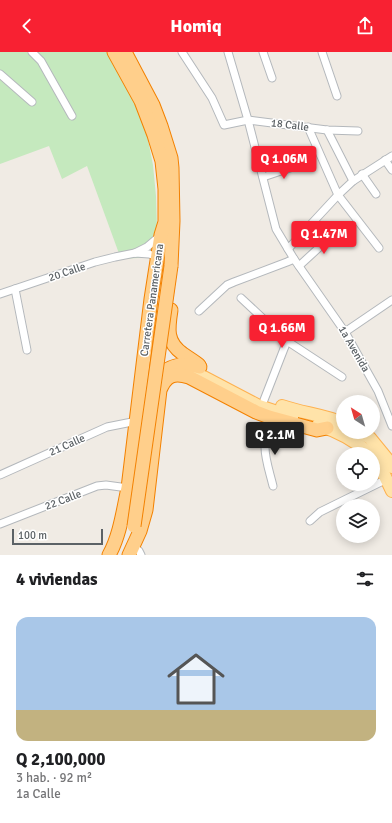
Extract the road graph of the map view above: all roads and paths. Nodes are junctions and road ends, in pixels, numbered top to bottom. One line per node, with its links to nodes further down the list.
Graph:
1 (32, 52): 12 (street)
2 (105, 52): 7 (street)
3 (182, 52): 13 (street, 18 Calle)
4 (263, 52): 9 (street)
5 (322, 52): 10 (street)
6 (230, 53): 13 (street, 1a Avenida)
7 (119, 55): 20 (highway, Carretera Panamericana); 27 (highway, Carretera Panamericana)
8 (0, 74): 11 (street)
9 (272, 78)
10 (337, 96)
11 (32, 102)
12 (72, 116)
13 (248, 120): 14 (street, 18 Calle); 23 (street, 1a Avenida)
14 (308, 127): 15 (street, 18 Calle); 26 (street)
15 (327, 130): 16 (street, 18 Calle); 24 (street)
16 (358, 131)
17 (392, 156): 18 (street)
18 (385, 160): 21 (street); 22 (street)
19 (299, 165): 23 (street)
20 (172, 168): 45 (highway); 64 (highway, Carretera Panamericana, bridge)
21 (392, 170)
22 (362, 174): 24 (street); 25 (street)
23 (263, 177): 31 (street, 1a Avenida)
24 (353, 181): 26 (street)
25 (376, 194)
26 (338, 195): 30 (street); 31 (street)
27 (165, 222): 29 (highway, Carretera Panamericana); 44 (highway)
28 (337, 230): 35 (street)
29 (161, 234): 32 (street, 20 Calle); 33 (highway, Carretera Panamericana)
30 (379, 248)
31 (288, 249): 34 (street, 1a Avenida)
32 (135, 253): 33 (street, 20 Calle); 36 (street, 20 Calle)
33 (158, 257): 49 (highway, Carretera Panamericana)
34 (294, 259): 35 (street, 1a Avenida); 40 (street)
35 (299, 266): 41 (street, 1a Avenida)
36 (15, 289): 37 (street, 20 Calle); 43 (street)
37 (0, 294)
38 (241, 298): 42 (street)
39 (392, 300): 41 (street)
40 (199, 311)
41 (345, 332): 51 (street, 1a Avenida)
42 (287, 341): 46 (street); 47 (street)
43 (27, 350)
44 (175, 359)
45 (198, 370): 47 (main road); 52 (main road); 64 (highway)
46 (342, 377)
47 (264, 400): 50 (main road)
48 (274, 419): 52 (highway); 59 (street); 65 (highway)
49 (137, 421): 57 (street, 21 Calle); 60 (highway, Carretera Panamericana)
50 (336, 421)
51 (392, 426)
52 (327, 428): 54 (main road)
53 (371, 439): 56 (main road)
54 (362, 447)
55 (380, 466): 58 (main road)
56 (392, 467)
57 (0, 474)
58 (387, 479): 61 (main road); 62 (street)
59 (273, 486)
60 (128, 488): 63 (street, 22 Calle); 64 (highway, Carretera Panamericana)
61 (392, 491)
62 (310, 521)
63 (0, 524)
64 (114, 552)
65 (135, 552)

